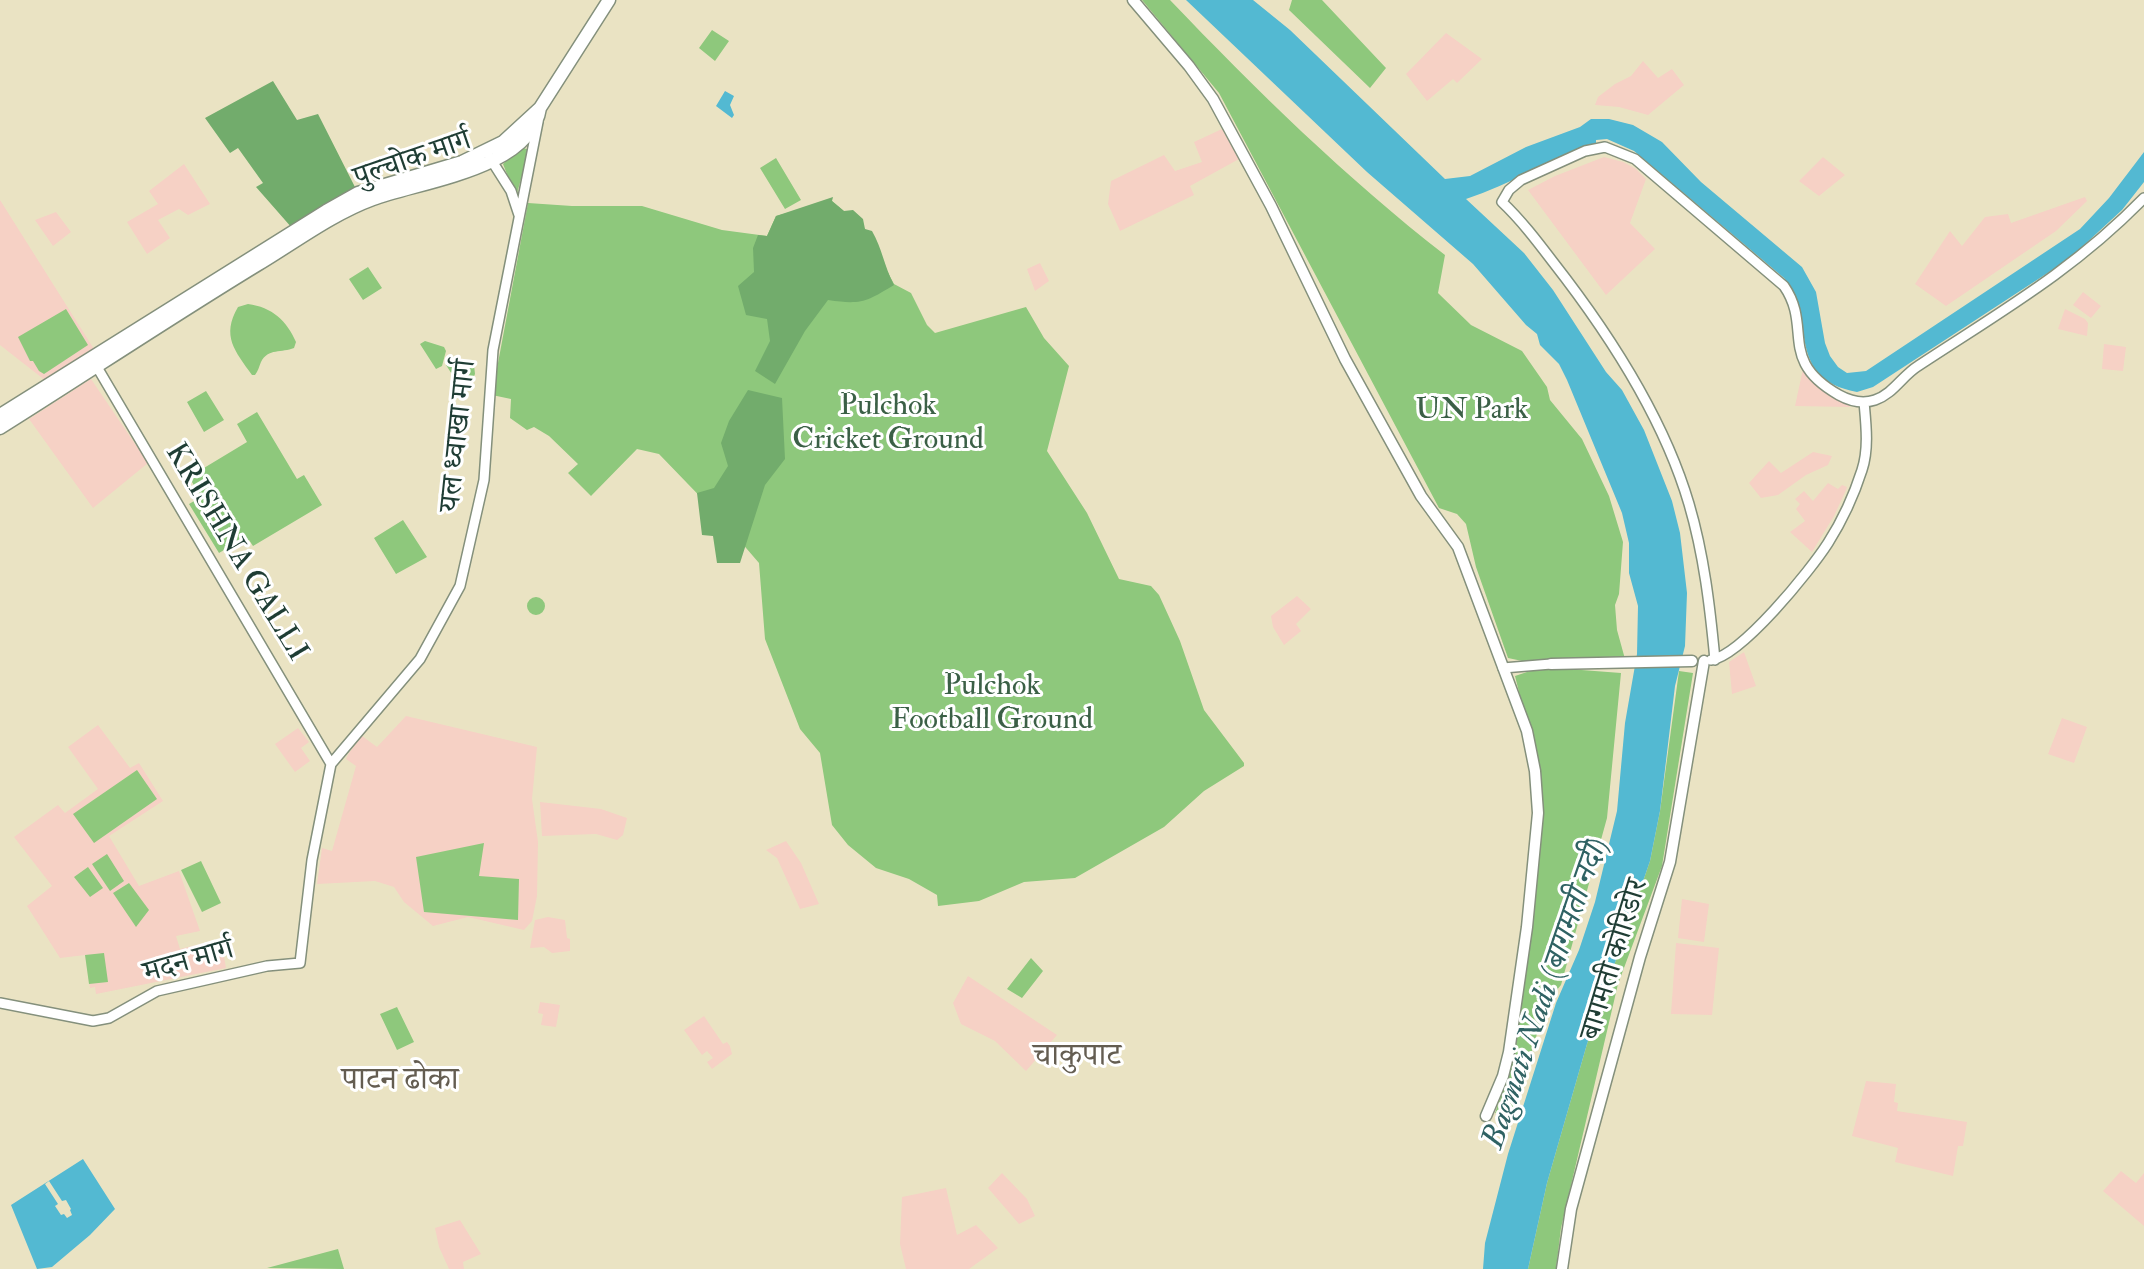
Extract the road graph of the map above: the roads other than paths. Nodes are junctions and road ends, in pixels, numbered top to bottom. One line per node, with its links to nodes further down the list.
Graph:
1 (609, 0): 3 (main road)
2 (1133, 0): 15 (main road)
3 (540, 108): 4 (main road); 5 (main road, पुल्चोक मार्ग)
4 (538, 122): 5 (main road, पुल्चोक मार्ग); 7 (street, यल ध्वाखा मार्ग)
5 (489, 156): 7 (street); 8 (main road, पुल्चोक मार्ग); 10 (main road, पुल्चोक मार्ग)
6 (2144, 198): 9 (street)
7 (519, 215): 16 (street, यल ध्वाखा मार्ग)
8 (97, 367): 11 (main road, पुल्चोक मार्ग); 16 (street, KRISHNA GALLI)
9 (1864, 402): 12 (street); 12 (street)
10 (0, 415)
11 (0, 428)
12 (1709, 660): 13 (street); 19 (main road, बागमती कोरिडोर)
13 (1692, 661): 14 (main road)
14 (1551, 664): 15 (street)
15 (1503, 668): 18 (main road)
16 (331, 764): 17 (street, मदन मार्ग)
17 (0, 1003)
18 (1486, 1116)
19 (1562, 1269)

